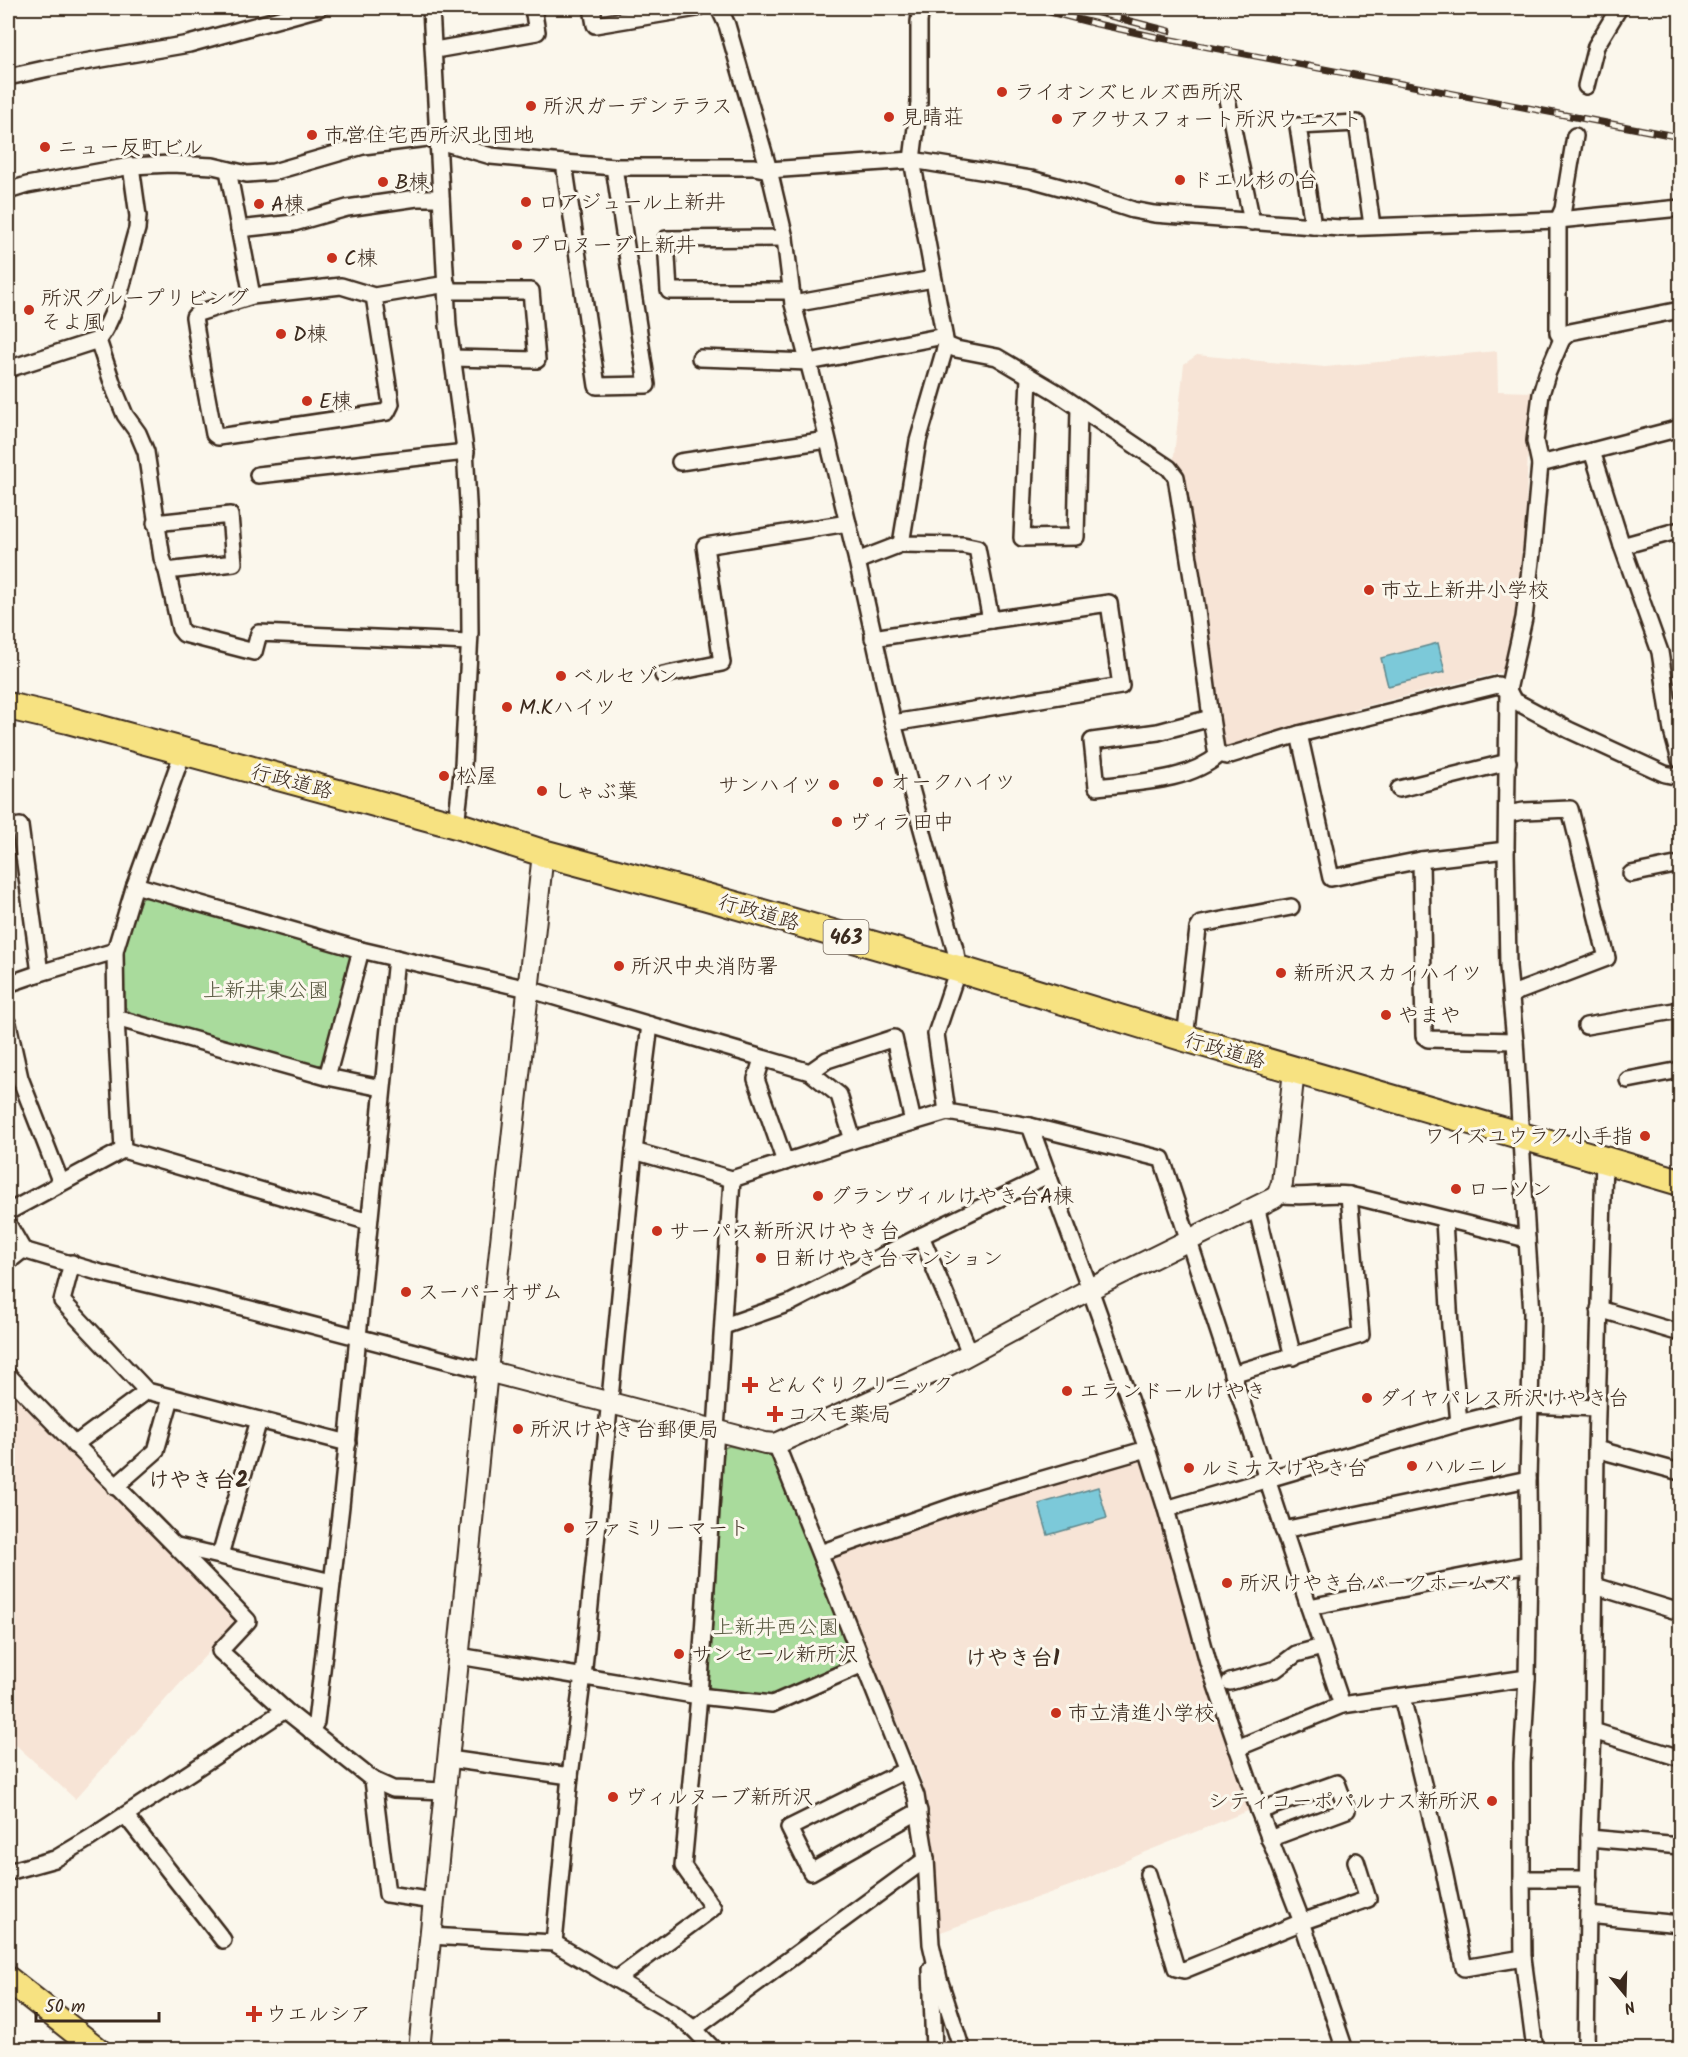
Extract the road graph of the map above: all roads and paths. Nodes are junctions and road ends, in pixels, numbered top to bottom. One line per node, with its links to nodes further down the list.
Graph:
1 (319, 8): 10 (street)
2 (431, 8): 9 (street)
3 (532, 8): 9 (street)
4 (592, 8): 5 (street)
5 (697, 8)
6 (719, 8): 20 (street)
7 (921, 8): 15 (street)
8 (1619, 8): 11 (street)
9 (435, 50): 14 (street)
10 (8, 77)
11 (1586, 86)
12 (1226, 94): 25 (street)
13 (1575, 136): 24 (street)
14 (439, 141): 16 (street); 19 (street); 22 (street)
15 (912, 160): 20 (street); 25 (street); 30 (street)
16 (564, 163): 18 (street); 18 (street)
17 (131, 166): 19 (street); 21 (street); 37 (street)
18 (614, 167): 20 (street)
19 (228, 170): 28 (street)
20 (769, 170): 29 (street)
21 (8, 190)
22 (441, 198): 28 (street); 31 (street)
23 (1680, 208): 24 (street)
24 (1558, 220): 26 (street); 36 (street)
25 (1252, 222): 27 (street)
26 (1372, 225): 27 (street); 27 (street)
27 (1313, 226)
28 (239, 229): 32 (street)
29 (785, 238): 34 (street); 34 (street)
30 (933, 279): 34 (street); 38 (street)
31 (447, 288): 33 (street); 39 (street); 39 (street)
32 (252, 296): 33 (street); 33 (street)
33 (374, 296)
34 (791, 297): 41 (street)
35 (1680, 310): 36 (street)
36 (1562, 339): 50 (street)
37 (98, 340): 42 (street); 52 (street)
38 (945, 341): 41 (street); 43 (street); 55 (street)
39 (452, 358): 48 (street)
40 (700, 358): 41 (street)
41 (809, 362): 46 (street)
42 (8, 369)
43 (1029, 377): 44 (street); 44 (street)
44 (1079, 408): 66 (street)
45 (1680, 428): 47 (street)
46 (827, 440): 49 (street); 53 (street)
47 (1592, 451): 50 (street); 56 (street)
48 (466, 452): 51 (street); 61 (street)
49 (680, 462)
50 (1540, 464): 63 (street)
51 (258, 475)
52 (155, 522): 58 (street); 58 (street)
53 (848, 522): 57 (street); 62 (street)
54 (1680, 530): 56 (street)
55 (901, 544): 57 (street); 59 (street)
56 (1622, 546): 64 (street)
57 (857, 561): 60 (street)
58 (167, 571): 61 (street)
59 (991, 620): 60 (street); 67 (street)
60 (873, 638): 67 (street)
61 (469, 642): 76 (street)
62 (663, 675)
63 (1508, 690): 68 (street); 72 (street); 73 (street)
64 (1673, 691): 71 (street)
65 (8, 706): 69 (highway, 行政道路 / 463)
66 (1211, 718): 70 (street); 70 (street)
67 (893, 723): 88 (street)
68 (1299, 734): 70 (street); 80 (street)
69 (183, 752): 76 (highway, 行政道路 / 463); 83 (street)
70 (1220, 754)
71 (1680, 760)
72 (1508, 762): 74 (street); 75 (street)
73 (1680, 777)
74 (1399, 789)
75 (1507, 814): 78 (street); 92 (street)
76 (456, 825): 79 (highway, 行政道路 / 463)
77 (8, 828): 89 (street)
78 (1506, 850): 80 (street); 92 (street)
79 (543, 853): 88 (highway, 行政道路 / 463); 91 (street)
80 (1420, 860): 99 (street)
81 (1680, 864): 82 (street)
82 (1631, 874)
83 (135, 885): 85 (street); 86 (street)
84 (1291, 907): 98 (street)
85 (361, 950): 87 (street); 104 (street)
86 (115, 951): 89 (street); 94 (street)
87 (396, 958): 91 (street); 106 (street)
88 (958, 969): 98 (highway, 行政道路 / 463); 107 (street)
89 (40, 973): 90 (street)
90 (8, 984)
91 (528, 989): 96 (street); 140 (street)
92 (1512, 994): 99 (street)
93 (1680, 1010): 97 (street)
94 (116, 1018): 104 (street); 112 (street)
95 (8, 1024): 119 (street)
96 (650, 1025): 100 (street); 113 (street)
97 (1586, 1026)
98 (1185, 1038): 101 (highway, 行政道路 / 463)
99 (1515, 1041): 110 (street)
100 (762, 1059): 103 (street); 115 (street)
101 (1294, 1070): 110 (highway, 行政道路 / 463); 120 (street)
102 (1680, 1070): 105 (street)
103 (810, 1072): 108 (street); 111 (street)
104 (327, 1077): 106 (street)
105 (1628, 1080)
106 (382, 1088): 125 (street)
107 (948, 1112): 108 (street); 109 (street)
108 (913, 1122): 111 (street)
109 (1030, 1126): 116 (street); 129 (street)
110 (1521, 1134): 114 (highway, 行政道路 / 463); 128 (street)
111 (853, 1140): 115 (street)
112 (123, 1150): 119 (street); 125 (street)
113 (634, 1151): 117 (street); 145 (street)
114 (1604, 1159): 118 (highway, 行政道路 / 463); 134 (street)
115 (785, 1162): 117 (street)
116 (1048, 1175): 127 (street); 133 (street)
117 (732, 1179): 135 (street)
118 (1680, 1182)
119 (61, 1183): 123 (street)
120 (1278, 1194): 121 (street); 122 (street)
121 (1349, 1195): 124 (street); 139 (street)
122 (1256, 1206): 129 (street); 139 (street)
123 (8, 1212)
124 (1444, 1220): 128 (street); 149 (street)
125 (369, 1221): 137 (street)
126 (8, 1224): 130 (street)
127 (921, 1236): 135 (street); 138 (street)
128 (1527, 1239): 146 (street)
129 (1189, 1240): 133 (street); 141 (street)
130 (23, 1250): 131 (street); 132 (street)
131 (8, 1262)
132 (72, 1263): 137 (street); 143 (street)
133 (1090, 1289): 138 (street); 154 (street)
134 (1599, 1310): 136 (street); 147 (street)
135 (724, 1326): 150 (street)
136 (1680, 1333)
137 (358, 1338): 140 (street); 151 (street)
138 (969, 1353): 152 (street)
139 (1293, 1357): 141 (street)
140 (487, 1371): 145 (street); 171 (street)
141 (1232, 1374): 157 (street)
142 (8, 1375): 153 (street)
143 (147, 1391): 144 (street); 153 (street)
144 (171, 1398): 148 (street); 159 (street)
145 (611, 1403): 150 (street); 173 (street)
146 (1530, 1405): 147 (street); 149 (street); 158 (street)
147 (1596, 1408): 155 (street)
148 (259, 1420): 151 (street); 164 (street)
149 (1459, 1423): 157 (street)
150 (716, 1430): 152 (street); 176 (street)
151 (348, 1443): 166 (street)
152 (776, 1444): 163 (street)
153 (74, 1445): 159 (street)
154 (1147, 1449): 160 (street); 163 (street)
155 (1596, 1449): 156 (street); 167 (street)
156 (1680, 1472)
157 (1266, 1479): 160 (street); 161 (street)
158 (1528, 1479): 161 (street); 165 (street)
159 (115, 1487): 162 (street)
160 (1166, 1509): 182 (street)
161 (1283, 1530): 168 (street)
162 (177, 1546): 164 (street); 179 (street)
163 (820, 1553): 172 (street)
164 (220, 1556): 166 (street)
165 (1529, 1564): 168 (street); 174 (street)
166 (332, 1582): 180 (street)
167 (1595, 1586): 169 (street); 181 (street)
168 (1309, 1607): 170 (street)
169 (1680, 1612)
170 (1322, 1647): 175 (street); 178 (street)
171 (459, 1656): 173 (street); 184 (street)
172 (863, 1664): 176 (street); 185 (street)
173 (583, 1675): 176 (street); 186 (street)
174 (1527, 1678): 177 (street); 199 (street)
175 (1230, 1682)
176 (699, 1696): 211 (street)
177 (1402, 1696): 178 (street); 209 (street)
178 (1342, 1706): 182 (street)
179 (285, 1710): 180 (street); 191 (street)
180 (311, 1731): 187 (street)
181 (1593, 1731): 183 (street); 192 (street)
182 (1237, 1748): 190 (street)
183 (1680, 1758)
184 (449, 1759): 186 (street); 188 (street)
185 (906, 1770): 189 (street); 189 (street)
186 (570, 1776): 207 (street)
187 (373, 1780): 188 (street); 201 (street)
188 (446, 1791): 201 (street)
189 (919, 1810): 195 (street)
190 (1259, 1810): 193 (street); 193 (street)
191 (126, 1816): 197 (street); 206 (street)
192 (1589, 1838): 194 (street); 200 (street)
193 (1269, 1839): 203 (street)
194 (1680, 1846)
195 (926, 1858): 208 (street); 212 (street)
196 (1356, 1861): 203 (street)
197 (8, 1872)
198 (1148, 1874): 203 (street)
199 (1522, 1879): 200 (street); 209 (street)
200 (1589, 1879): 202 (street)
201 (434, 1901): 205 (street)
202 (1588, 1915): 204 (street); 220 (street)
203 (1302, 1922): 218 (street)
204 (1680, 1924)
205 (430, 1936): 207 (street); 214 (street)
206 (223, 1940)
207 (554, 1943): 211 (street)
208 (931, 1944): 216 (street); 217 (street)
209 (1523, 1958): 219 (street)
210 (8, 1979): 213 (main road)
211 (617, 1979): 212 (street)
212 (694, 2029): 215 (street)
213 (98, 2049)
214 (419, 2049)
215 (714, 2049)
216 (934, 2049)
217 (962, 2049)
218 (1345, 2049)
219 (1535, 2049)
220 (1586, 2049)

